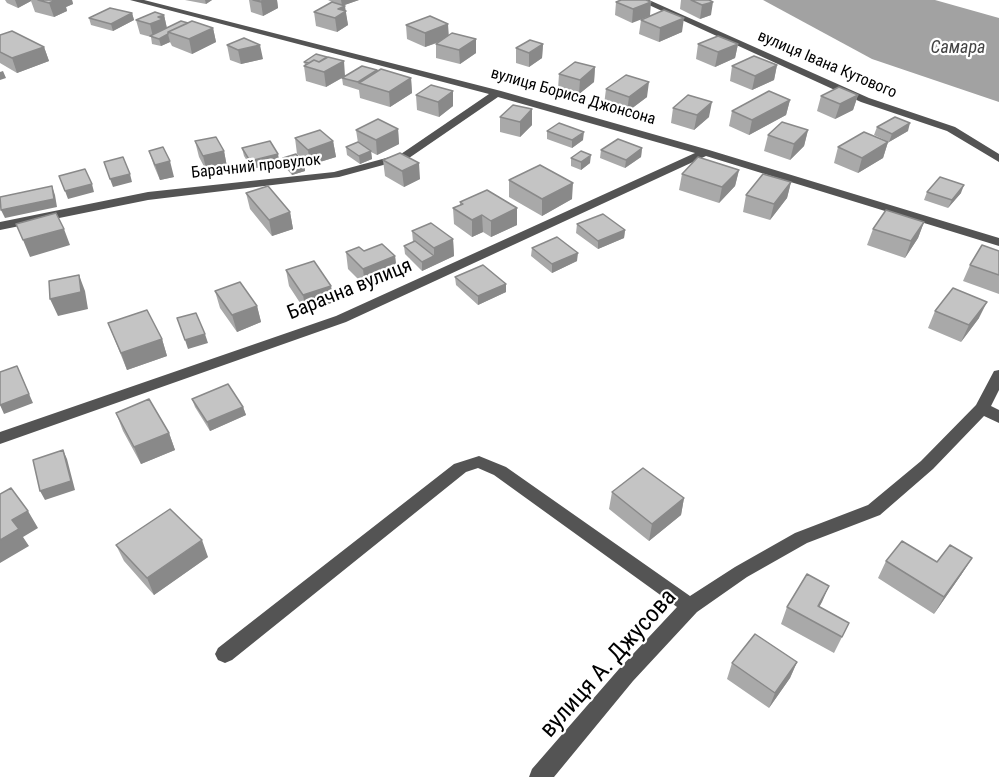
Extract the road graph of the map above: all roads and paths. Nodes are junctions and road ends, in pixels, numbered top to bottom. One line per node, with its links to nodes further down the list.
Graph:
1 (134, 0): 3 (street, вулиця Бориса Джонсона)
2 (642, 0): 5 (street, вулиця Івана Кутового)
3 (497, 93): 4 (street, вулиця Бориса Джонсона); 6 (street, Барачний провулок)
4 (705, 152): 7 (street, вулиця Бориса Джонсона); 11 (street, Барачна вулиця)
5 (999, 159)
6 (0, 226)
7 (999, 242)
8 (999, 375): 9 (street, вулиця А. Джусова)
9 (982, 408): 10 (street); 12 (street, вулиця А. Джусова)
10 (999, 417)
11 (0, 438)
12 (690, 606): 13 (street); 14 (street, вулиця А. Джусова)
13 (225, 654)
14 (540, 777)

